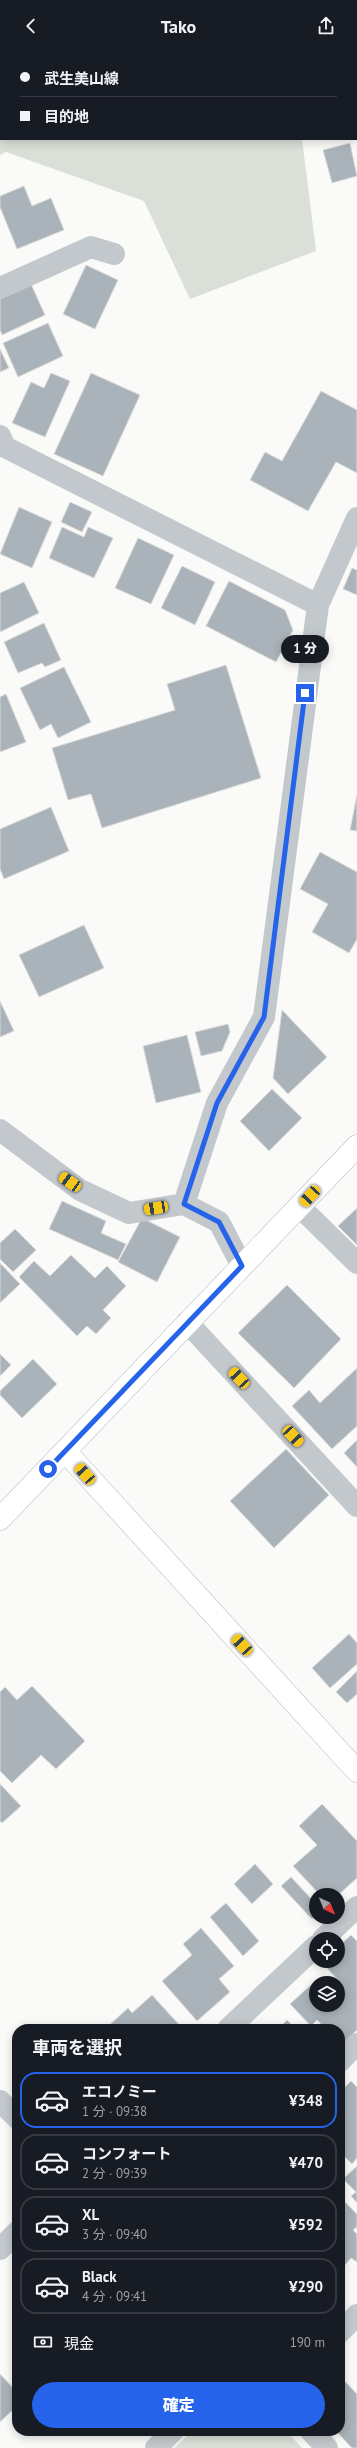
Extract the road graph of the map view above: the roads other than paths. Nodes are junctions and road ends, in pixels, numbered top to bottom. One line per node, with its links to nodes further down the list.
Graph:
1 (114, 254): 2 (street)
2 (0, 288)
3 (0, 436): 5 (street)
4 (357, 518): 5 (street)
5 (318, 605): 8 (street)
6 (0, 1130): 8 (street)
7 (357, 1146): 9 (main road)
8 (184, 1204): 11 (street)
9 (300, 1207): 10 (street); 11 (main road)
10 (357, 1263)
11 (242, 1266): 12 (main road)
12 (187, 1322): 13 (main road); 14 (street)
13 (65, 1451): 15 (main road); 16 (main road)
14 (357, 1506)
15 (0, 1519)
16 (357, 1771)
17 (357, 1907): 18 (street)
18 (330, 1932)
19 (309, 1953): 20 (street)
20 (233, 2024)
21 (357, 2044): 22 (street)
22 (345, 2056)
23 (0, 2101): 24 (street)
24 (12, 2113)
25 (12, 2237): 26 (street)
26 (0, 2250)
27 (357, 2315): 28 (street)
28 (345, 2327)
29 (168, 2436): 31 (street)
30 (316, 2436): 32 (street)
31 (156, 2448)
32 (327, 2448)

